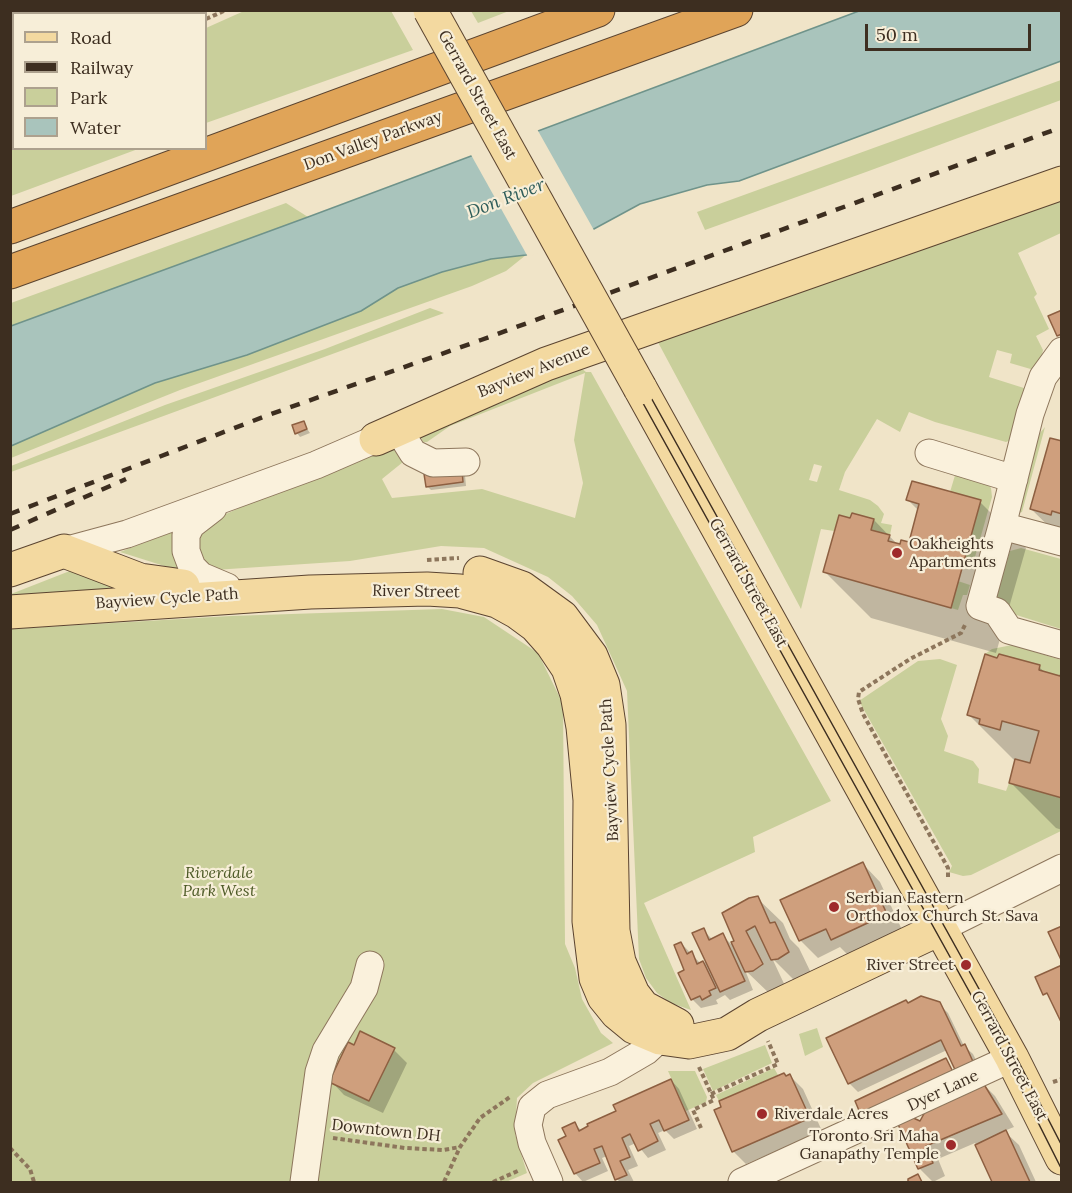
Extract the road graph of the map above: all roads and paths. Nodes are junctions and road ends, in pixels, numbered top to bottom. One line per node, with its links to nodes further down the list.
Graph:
1 (226, 10): 5 (path)
2 (430, 10): 27 (main road, Gerrard Street East, bridge)
3 (598, 10): 7 (highway)
4 (736, 10): 8 (highway, Don Valley Parkway)
5 (207, 20)
6 (1062, 183): 10 (main road, Bayview Avenue)
7 (10, 227)
8 (10, 272)
9 (1062, 351): 13 (street)
10 (387, 434): 12 (street); 14 (street, Bayview Avenue)
11 (929, 453): 13 (street)
12 (466, 462)
13 (1014, 479): 15 (street)
14 (232, 495): 17 (street, Bayview Avenue); 21 (street, River Street)
15 (1002, 526): 16 (street); 24 (street)
16 (1062, 542)
17 (64, 551): 20 (main road, Bayview Avenue); 21 (main road, River Street)
18 (461, 558): 19 (path)
19 (424, 560)
20 (10, 570)
21 (227, 587): 29 (main road, River Street)
22 (10, 612): 30 (main road, River Street)
23 (968, 617): 26 (path)
24 (1062, 645)
25 (1062, 868): 27 (street, River Street)
26 (948, 877)
27 (939, 929): 29 (main road, River Street); 31 (main road, Gerrard Street East)
28 (369, 965): 38 (street)
29 (763, 1028): 30 (main road, River Street); 35 (path)
30 (660, 1038): 42 (street)
31 (1012, 1058): 41 (main road, Gerrard Street East); 46 (street, Dyer Lane)
32 (699, 1066): 35 (path)
33 (1062, 1079): 34 (path)
34 (1053, 1083)
35 (711, 1094): 37 (path)
36 (520, 1100): 39 (path)
37 (701, 1128)
38 (310, 1134): 39 (path, Downtown DH); 44 (street)
39 (460, 1147): 45 (path)
40 (10, 1148): 43 (path)
41 (1062, 1158)
42 (544, 1172)
43 (34, 1182)
44 (304, 1182)
45 (444, 1182)
46 (742, 1182)

